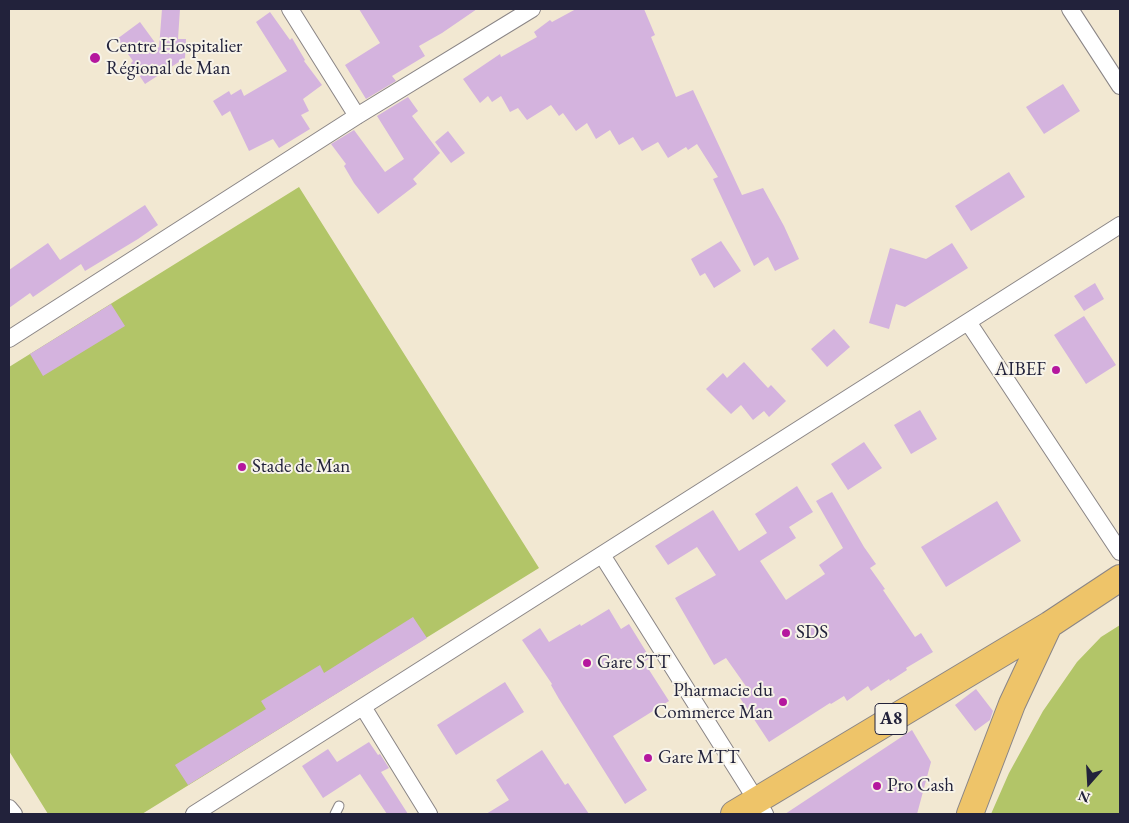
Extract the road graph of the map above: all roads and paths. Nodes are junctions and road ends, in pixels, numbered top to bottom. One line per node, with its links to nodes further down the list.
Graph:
1 (290, 9): 5 (street)
2 (532, 9): 5 (street)
3 (1070, 9): 4 (street)
4 (1120, 86)
5 (356, 116): 8 (street)
6 (1120, 225): 7 (street)
7 (968, 322): 9 (street); 10 (street)
8 (9, 338)
9 (1120, 552)
10 (602, 555): 13 (street); 14 (street)
11 (1120, 578): 12 (main road, A8)
12 (1049, 624): 14 (main road, A8); 20 (main road)
13 (363, 707): 17 (street); 18 (street)
14 (761, 807): 19 (main road, A8)
15 (9, 808): 16 (street)
16 (14, 814)
17 (194, 814)
18 (429, 814)
19 (734, 814)
20 (970, 814)

